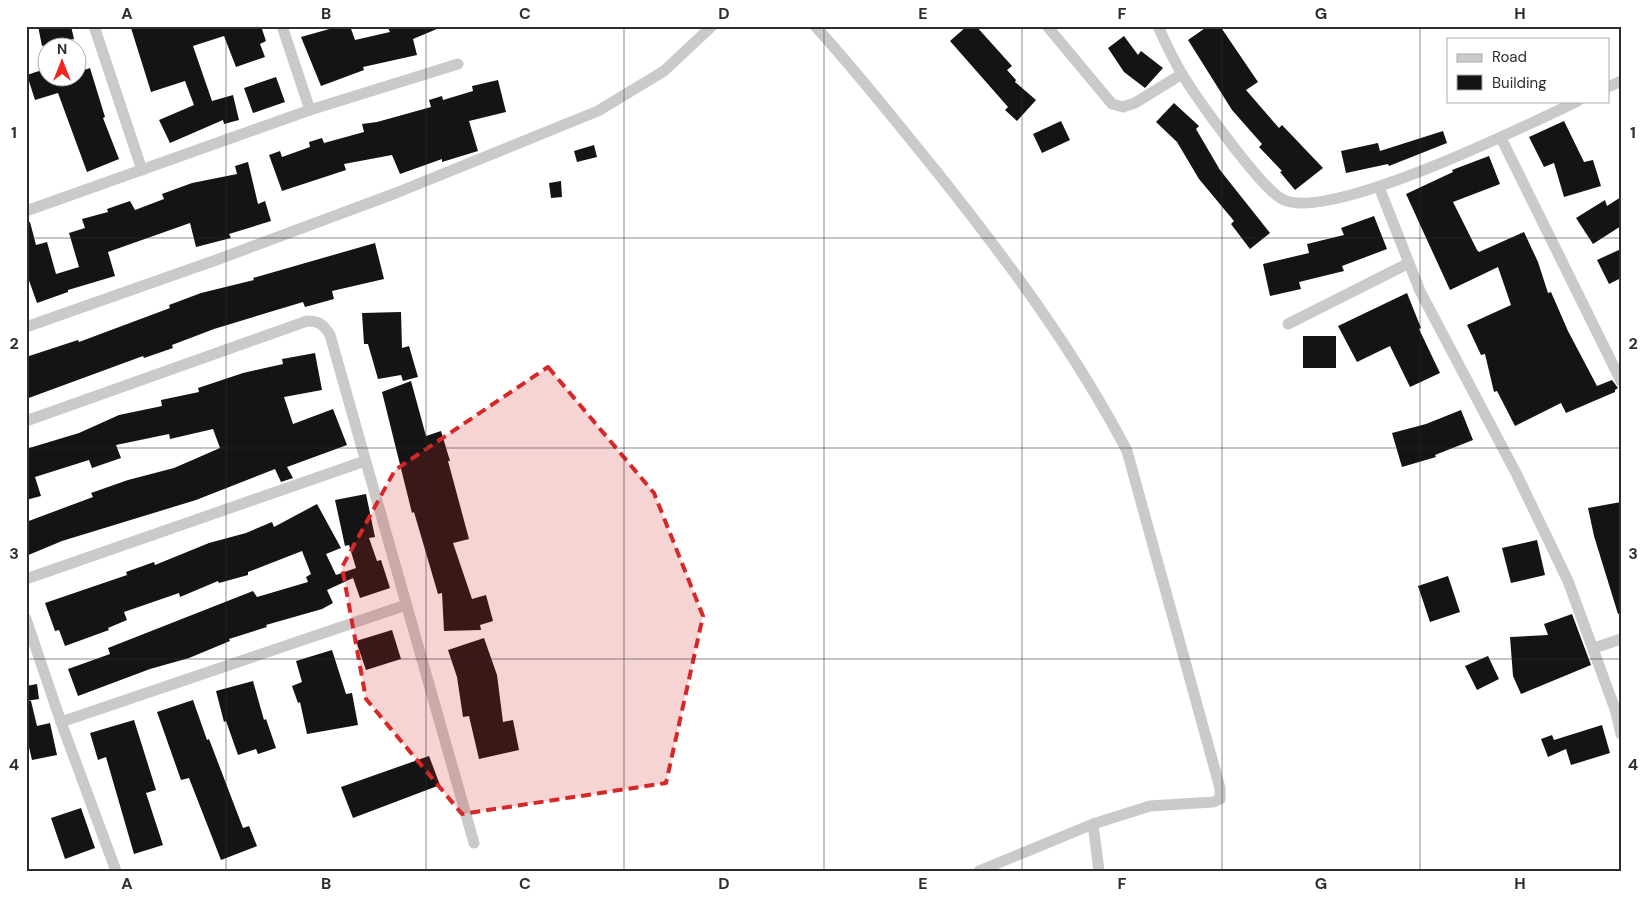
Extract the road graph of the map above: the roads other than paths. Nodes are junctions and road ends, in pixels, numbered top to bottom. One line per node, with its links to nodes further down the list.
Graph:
1 (94, 26): 12 (street)
2 (282, 26): 10 (street)
3 (712, 26): 17 (street)
4 (815, 26): 28 (street)
5 (1047, 26): 8 (street)
6 (1158, 26): 8 (street)
7 (458, 64): 10 (street)
8 (1182, 74): 13 (street)
9 (1576, 102): 11 (street)
10 (310, 110): 12 (street)
11 (1501, 138): 13 (street); 18 (street)
12 (142, 170): 14 (street)
13 (1379, 187): 15 (street)
14 (26, 211)
15 (1409, 263): 16 (street); 25 (street)
16 (1288, 324)
17 (26, 327)
18 (1621, 381)
19 (26, 421): 20 (street)
20 (365, 462): 21 (street); 22 (street)
21 (26, 579)
22 (406, 605): 26 (street); 29 (street)
23 (26, 619): 26 (street)
24 (1621, 639): 25 (street)
25 (1594, 648): 27 (street)
26 (61, 722): 30 (street)
27 (1621, 734)
28 (1093, 824): 31 (street); 32 (street)
29 (474, 843)
30 (116, 871)
31 (979, 871)
32 (1100, 871)

